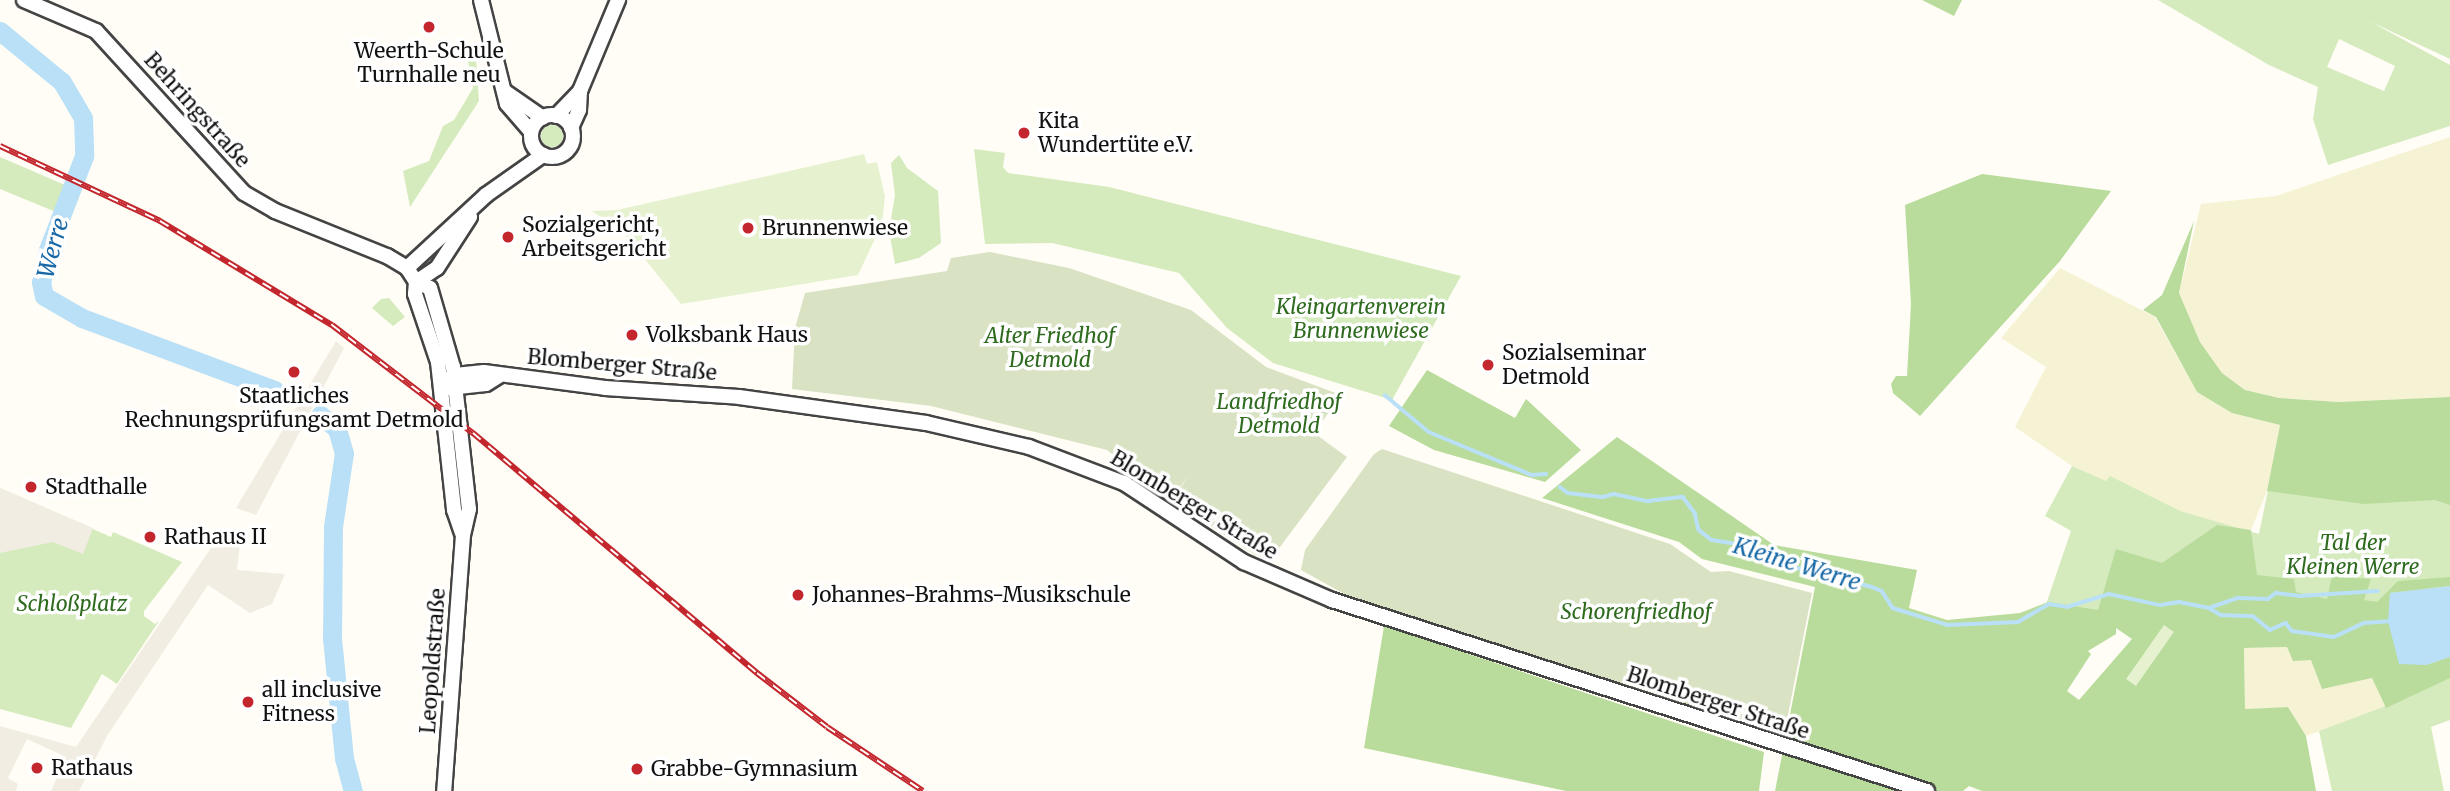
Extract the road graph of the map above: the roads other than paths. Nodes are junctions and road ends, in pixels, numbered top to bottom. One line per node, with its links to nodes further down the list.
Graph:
1 (24, 0): 12 (street, Behringstraße)
2 (481, 0): 4 (street)
3 (618, 0): 5 (street)
4 (502, 89): 6 (street); 8 (street)
5 (580, 91): 6 (street); 7 (street)
6 (550, 117): 7 (street); 8 (street)
7 (571, 128): 9 (street)
8 (531, 137): 9 (street); 10 (street)
9 (543, 156): 10 (street)
10 (508, 178): 11 (street)
11 (474, 206): 12 (street); 13 (street)
12 (407, 268): 13 (street, Behringstraße)
13 (416, 282): 14 (street, Behringstraße); 15 (street, Leopoldstraße)
14 (456, 382): 15 (street, Blomberger Straße); 16 (street, Leopoldstraße); 18 (street, Blomberger Straße)
15 (441, 385): 16 (street, Leopoldstraße)
16 (463, 535): 17 (street, Leopoldstraße)
17 (444, 791)
18 (1927, 791)

